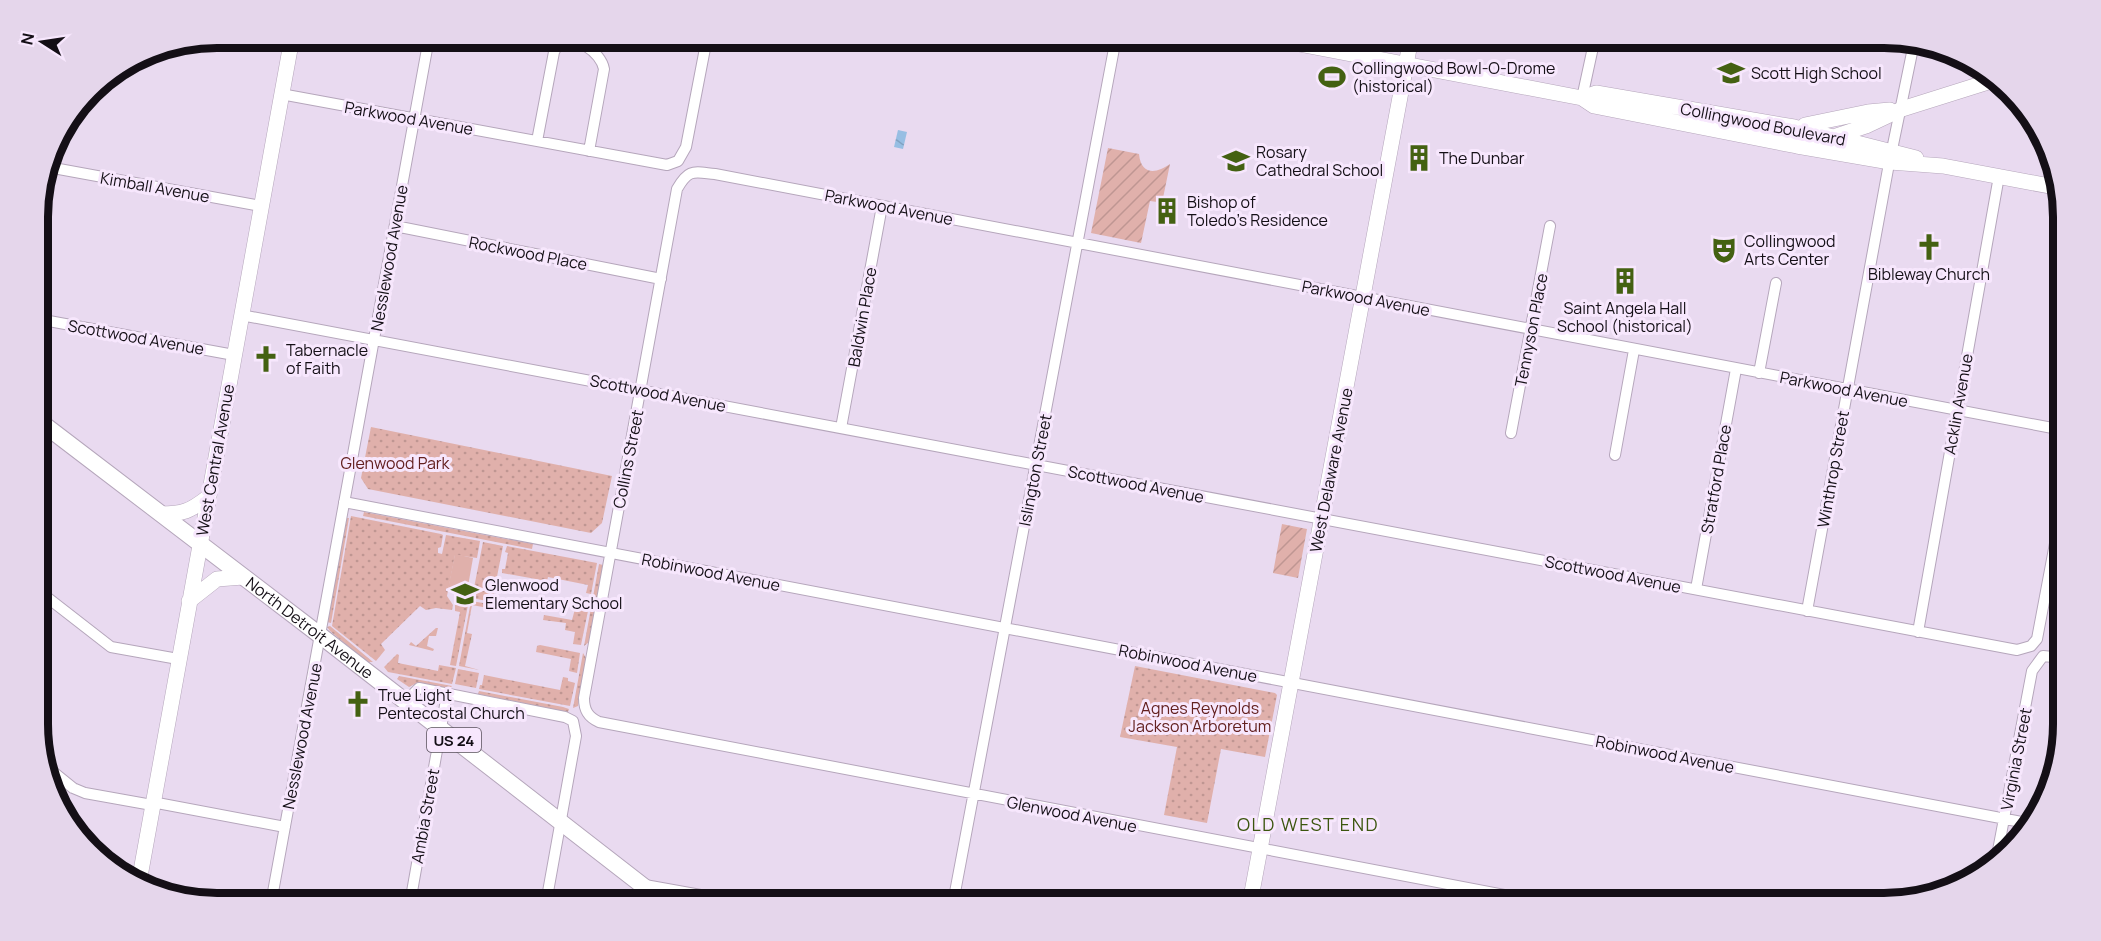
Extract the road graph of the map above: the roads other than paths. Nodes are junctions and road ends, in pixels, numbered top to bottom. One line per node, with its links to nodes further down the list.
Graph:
1 (291, 48): 13 (main road, West Central Avenue)
2 (427, 48): 17 (street, Nesslewood Avenue)
3 (556, 48): 21 (street)
4 (588, 48): 23 (street)
5 (705, 48): 23 (street, Parkwood Avenue)
6 (1114, 48): 33 (street, Islington Street)
7 (1319, 48): 11 (main road, Collingwood Boulevard)
8 (1410, 48): 11 (main road, West Delaware Avenue)
9 (1593, 48): 14 (street)
10 (1913, 50): 16 (street, Winthrop Street)
11 (1406, 65): 14 (main road, Collingwood Boulevard); 36 (main road, West Delaware Avenue)
12 (1986, 83): 16 (main road)
13 (282, 94): 17 (street, Parkwood Avenue); 29 (main road, West Central Avenue)
14 (1582, 98): 15 (main road, Collingwood Boulevard); 18 (main road, Collingwood Boulevard)
15 (1682, 108): 18 (main road); 19 (main road, Collingwood Boulevard)
16 (1902, 109): 19 (main road); 20 (main road); 24 (street, Winthrop Street)
17 (414, 118): 21 (street, Parkwood Avenue); 31 (street, Nesslewood Avenue)
18 (1673, 122): 22 (main road, Collingwood Boulevard)
19 (1794, 127): 20 (main road, Collingwood Boulevard)
20 (1836, 136): 22 (main road); 24 (main road, Collingwood Boulevard)
21 (537, 141): 23 (street, Parkwood Avenue)
22 (1797, 146): 24 (main road, Collingwood Boulevard)
23 (590, 151)
24 (1891, 156): 26 (main road, Collingwood Boulevard); 46 (street, Winthrop Street)
25 (56, 168): 29 (street, Kimball Avenue)
26 (1999, 176): 27 (main road, Collingwood Boulevard); 47 (street, Acklin Avenue)
27 (2050, 186)
28 (678, 189): 30 (street, Parkwood Avenue); 34 (street, Collins Street)
29 (261, 206): 37 (main road, West Central Avenue)
30 (882, 206): 33 (street, Parkwood Avenue); 49 (street, Baldwin Place)
31 (395, 226): 34 (street, Rockwood Place); 40 (street, Nesslewood Avenue)
32 (1550, 226): 39 (street, Tennyson Place)
33 (1077, 243): 36 (street, Parkwood Avenue); 53 (street, Islington Street)
34 (661, 279): 45 (street, Collins Street)
35 (1776, 283): 44 (street)
36 (1363, 298): 39 (street, Parkwood Avenue); 57 (main road, West Delaware Avenue)
37 (241, 315): 40 (street, Scottwood Avenue); 42 (main road, West Central Avenue)
38 (48, 321): 42 (street, Scottwood Avenue)
39 (1531, 330): 41 (street, Parkwood Avenue); 51 (street, Tennyson Place)
40 (374, 339): 45 (street, Scottwood Avenue); 55 (street, Nesslewood Avenue)
41 (1634, 350): 43 (street, Parkwood Avenue); 52 (street)
42 (234, 354): 54 (main road, West Central Avenue)
43 (1736, 369): 44 (street, Parkwood Avenue); 62 (street, Stratford Place)
44 (1760, 373): 46 (street, Parkwood Avenue)
45 (641, 390): 49 (street, Scottwood Avenue); 59 (street, Collins Street)
46 (1848, 390): 47 (street, Parkwood Avenue); 65 (street, Winthrop Street)
47 (1957, 411): 50 (street, Parkwood Avenue); 67 (street, Acklin Avenue)
48 (48, 428): 56 (main road, North Detroit Avenue / US 24)
49 (841, 428): 53 (street, Scottwood Avenue)
50 (2053, 428)
51 (1511, 434)
52 (1615, 454)
53 (1036, 465): 57 (street, Scottwood Avenue); 66 (street, Islington Street)
54 (207, 498): 56 (main road); 58 (main road, West Central Avenue)
55 (344, 502): 59 (street, Robinwood Avenue); 68 (street, Nesslewood Avenue)
56 (161, 514): 58 (main road, North Detroit Avenue / US 24)
57 (1322, 519): 62 (street, Scottwood Avenue); 71 (main road, West Delaware Avenue)
58 (199, 544): 61 (main road, North Detroit Avenue / US 24); 64 (main road, West Central Avenue)
59 (610, 553): 66 (street, Robinwood Avenue); 74 (street, Collins Street)
60 (2053, 557): 67 (street, Scottwood Avenue)
61 (243, 577): 64 (main road); 68 (main road, North Detroit Avenue / US 24)
62 (1696, 589): 65 (street, Scottwood Avenue)
63 (48, 598): 70 (street)
64 (189, 601): 70 (main road, West Central Avenue)
65 (1807, 611): 67 (street, Scottwood Avenue)
66 (1005, 628): 71 (street, Robinwood Avenue); 77 (street, Islington Street)
67 (1918, 632)
68 (321, 636): 73 (main road, North Detroit Avenue / US 24); 82 (street, Nesslewood Avenue)
69 (2053, 656): 79 (street, Virginia Street)
70 (178, 660): 78 (main road, West Central Avenue)
71 (1292, 683): 79 (street, Robinwood Avenue); 84 (main road, West Delaware Avenue)
72 (447, 694): 73 (street); 75 (street, Ambia Street); 81 (street)
73 (405, 702): 75 (main road, North Detroit Avenue / US 24)
74 (598, 722): 77 (street, Glenwood Avenue)
75 (441, 730): 81 (main road, North Detroit Avenue / US 24); 88 (street, Ambia Street)
76 (56, 774): 78 (street)
77 (974, 795): 84 (street, Glenwood Avenue); 92 (street, Islington Street)
78 (152, 804): 82 (street); 85 (main road, West Central Avenue)
79 (2004, 819): 80 (street, Robinwood Avenue); 83 (street, Virginia Street)
80 (2021, 822)
81 (560, 823): 86 (main road, North Detroit Avenue / US 24); 89 (street)
82 (285, 827): 87 (street, Nesslewood Avenue)
83 (1999, 847)
84 (1260, 850): 93 (main road, West Delaware Avenue); 94 (street, Glenwood Avenue)
85 (140, 874)
86 (640, 884): 90 (main road, North Detroit Avenue / US 24); 91 (street)
87 (273, 893)
88 (412, 893)
89 (548, 893)
90 (651, 893)
91 (690, 893)
92 (955, 893)
93 (1252, 893)
94 (1493, 893)

